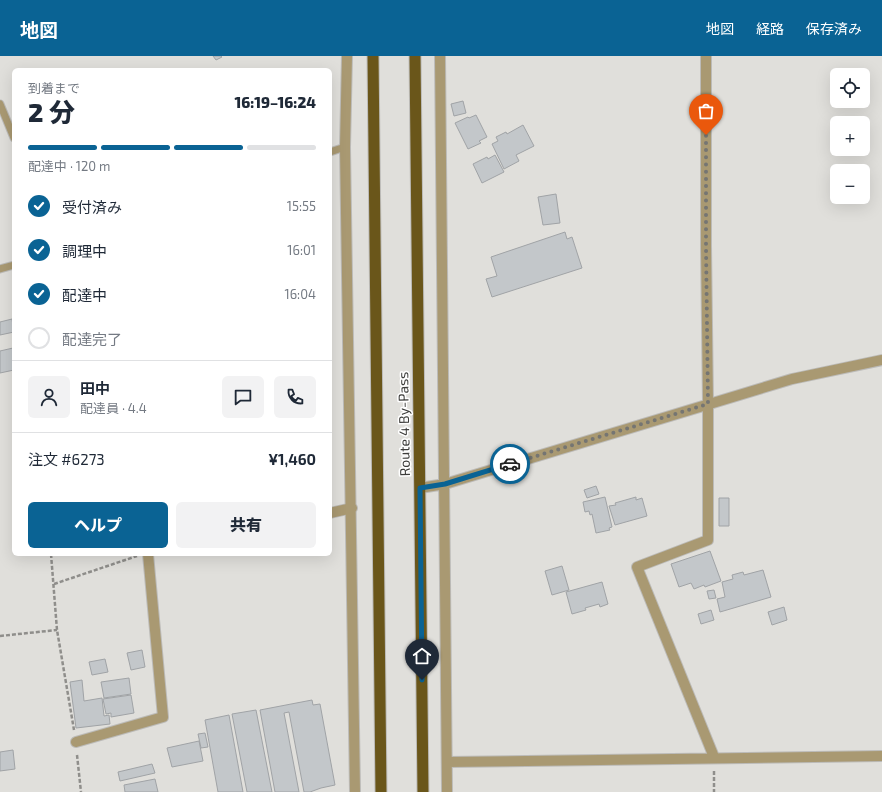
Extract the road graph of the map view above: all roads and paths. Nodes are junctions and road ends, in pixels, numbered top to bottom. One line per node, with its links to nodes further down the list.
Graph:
1 (347, 56): 8 (street)
2 (373, 56): 30 (highway, Route 4 By-Pass)
3 (415, 56): 15 (highway, Route 4 By-Pass)
4 (440, 56): 14 (street)
5 (706, 56): 13 (street)
6 (0, 104): 7 (lane)
7 (12, 133)
8 (345, 147): 9 (lane); 16 (street)
9 (332, 151)
10 (12, 266): 11 (lane)
11 (0, 269)
12 (882, 360): 13 (street)
13 (708, 404): 14 (street); 26 (street)
14 (445, 484): 15 (street); 27 (street)
15 (420, 488): 31 (highway, Route 4 By-Pass)
16 (352, 508): 17 (street); 29 (street)
17 (332, 513)
18 (51, 556): 21 (path)
19 (138, 556): 21 (path)
20 (148, 556): 24 (street)
21 (54, 584): 22 (path)
22 (57, 630): 23 (path); 24 (path)
23 (0, 636)
24 (76, 742): 28 (path)
25 (882, 756): 26 (street)
26 (714, 757): 27 (street); 33 (path)
27 (447, 762): 32 (street)
28 (81, 792)
29 (355, 792)
30 (381, 792)
31 (423, 792)
32 (447, 792)
33 (714, 792)

